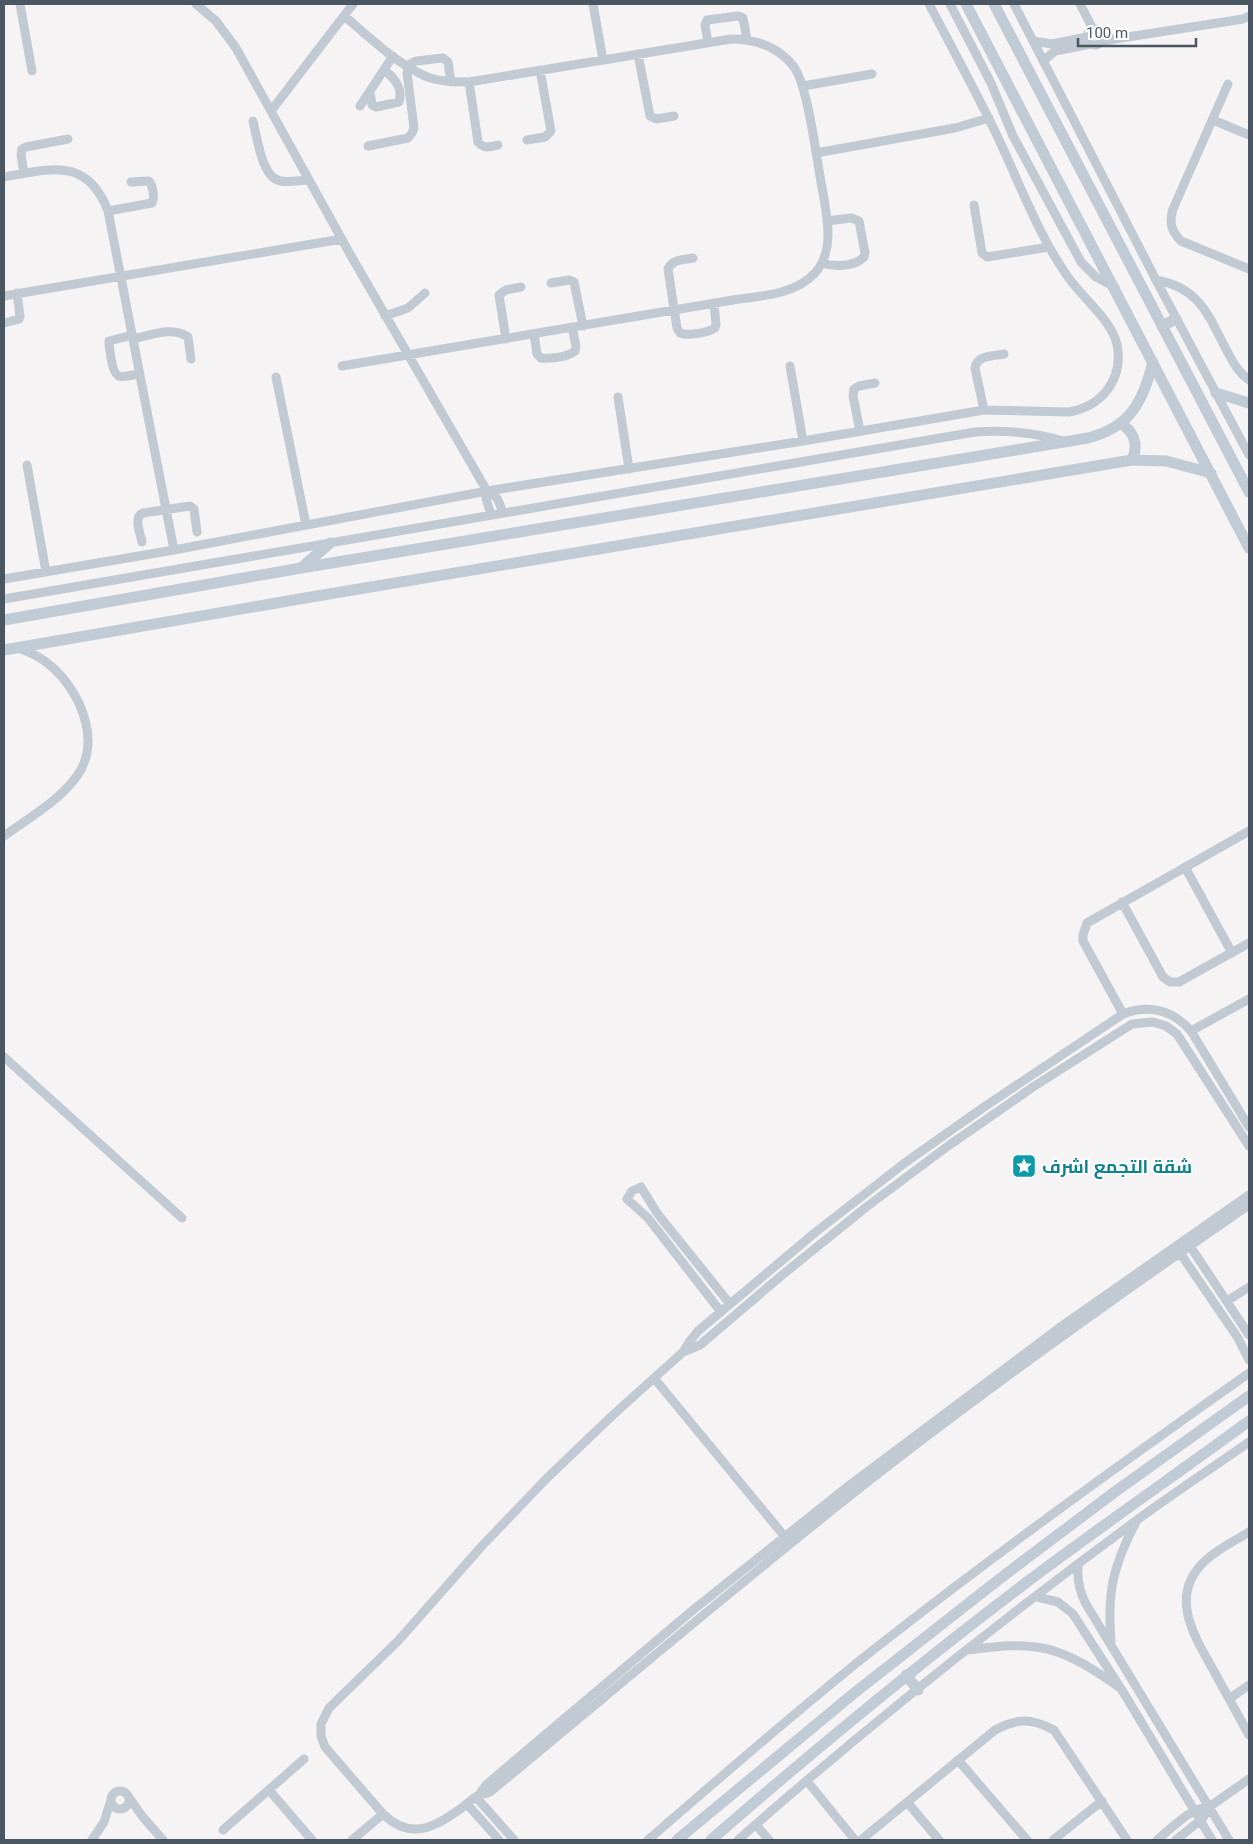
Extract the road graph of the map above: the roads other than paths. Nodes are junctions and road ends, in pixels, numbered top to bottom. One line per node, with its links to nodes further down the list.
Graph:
1 (20, 4): 25 (street)
2 (196, 4): 34 (street)
3 (353, 4): 11 (street)
4 (593, 4): 21 (street)
5 (929, 4): 36 (street)
6 (950, 4): 61 (street)
7 (966, 4): 61 (street)
8 (994, 4): 71 (street)
9 (1014, 4): 15 (street)
10 (1080, 4): 13 (street)
11 (344, 16): 20 (street); 34 (street)
12 (1249, 16): 17 (street)
13 (1093, 29): 16 (street); 17 (street)
14 (747, 39): 18 (street); 18 (street); 31 (street)
15 (1033, 41): 16 (street); 22 (street)
16 (1089, 41): 17 (street); 22 (street)
17 (1102, 41)
18 (708, 43): 19 (street)
19 (638, 54): 21 (street); 35 (street)
20 (394, 56): 23 (street); 26 (street)
21 (603, 60): 24 (street)
22 (1044, 61): 58 (street)
23 (408, 66): 28 (street); 28 (street); 43 (street)
24 (540, 70): 29 (street); 41 (street)
25 (32, 71)
26 (385, 71): 32 (street); 32 (street)
27 (872, 74): 31 (street)
28 (452, 82): 29 (street)
29 (469, 82): 42 (street)
30 (1228, 84): 37 (street)
31 (803, 86): 44 (street)
32 (370, 92): 33 (street)
33 (360, 106)
34 (271, 111): 47 (street)
35 (674, 116)
36 (989, 118): 44 (street); 53 (street)
37 (1213, 120): 39 (street); 56 (street)
38 (253, 121): 47 (street)
39 (1249, 135)
40 (68, 139): 45 (street)
41 (527, 140)
42 (498, 145)
43 (368, 146)
44 (816, 153): 51 (street)
45 (24, 174): 46 (street); 50 (street)
46 (4, 177)
47 (309, 180): 52 (street)
48 (131, 182): 50 (street)
49 (974, 205): 53 (street)
50 (108, 210): 57 (street)
51 (828, 222): 55 (street); 55 (street)
52 (342, 239): 57 (street); 67 (street)
53 (1049, 247): 89 (street)
54 (693, 258): 66 (street)
55 (822, 263): 65 (street)
56 (1249, 269)
57 (122, 276): 62 (street); 74 (street)
58 (1156, 280): 68 (street); 84 (street)
59 (551, 283): 70 (street)
60 (522, 287): 75 (street)
61 (1115, 287): 79 (street)
62 (17, 293): 64 (street); 69 (street)
63 (424, 293): 67 (street)
64 (4, 296)
65 (714, 304): 66 (street); 66 (street)
66 (675, 310): 70 (street)
67 (385, 316): 77 (street)
68 (1176, 319): 71 (street); 86 (street)
69 (4, 322)
70 (583, 326): 72 (street)
71 (1162, 326): 100 (street)
72 (572, 328): 73 (street); 73 (street)
73 (534, 334): 75 (street)
74 (133, 337): 78 (street); 82 (street); 82 (street)
75 (506, 339): 77 (street)
76 (1004, 354): 89 (street)
77 (408, 355): 80 (street); 99 (street)
78 (192, 359)
79 (1153, 362): 90 (street); 98 (street)
80 (342, 366)
81 (790, 366): 92 (street)
82 (140, 374): 101 (street)
83 (276, 377): 104 (street)
84 (1249, 380)
85 (875, 383): 91 (street)
86 (1216, 393): 88 (street); 94 (street)
87 (618, 397): 97 (street)
88 (1249, 403)
89 (984, 410): 91 (street)
90 (1120, 423): 93 (street); 95 (street)
91 (860, 431): 92 (street)
92 (803, 441): 97 (street)
93 (1066, 442): 102 (street); 110 (street)
94 (1249, 455)
95 (1132, 460): 98 (street); 115 (street)
96 (26, 464): 111 (street)
97 (629, 469): 99 (street)
98 (1211, 473): 108 (street)
99 (487, 491): 102 (street); 103 (street); 104 (street)
100 (1249, 492)
101 (166, 509): 105 (street); 106 (street); 109 (street)
102 (503, 513): 103 (street)
103 (491, 515): 107 (street)
104 (306, 525): 109 (street)
105 (197, 532)
106 (142, 542)
107 (330, 543): 110 (street); 113 (street)
108 (1249, 548)
109 (174, 550): 111 (street)
110 (301, 568): 114 (street)
111 (46, 572): 112 (street)
112 (4, 580)
113 (4, 599)
114 (4, 620)
115 (18, 648): 116 (street); 118 (street)
116 (4, 650)
117 (1249, 831): 119 (street)
118 (4, 836)
119 (1185, 867): 120 (street); 122 (street)
120 (1122, 902): 122 (street); 124 (street)
121 (1249, 943): 122 (street)
122 (1232, 953)
123 (1249, 999): 125 (street)
124 (1123, 1014): 125 (street); 126 (street)
125 (1191, 1031): 129 (street)
126 (1081, 1041): 127 (street); 132 (street)
127 (1088, 1051): 131 (street); 133 (street)
128 (4, 1058): 136 (street)
129 (1245, 1112): 130 (street)
130 (1249, 1127)
131 (1249, 1146)
132 (906, 1162): 133 (street); 139 (street)
133 (913, 1171): 140 (street)
134 (1249, 1195): 137 (street)
135 (1249, 1205): 137 (street)
136 (182, 1218)
137 (1190, 1243): 138 (street); 142 (street); 155 (street)
138 (1180, 1252): 146 (street); 155 (street)
139 (773, 1267): 140 (street); 143 (street)
140 (781, 1276): 149 (street)
141 (1249, 1287): 142 (street)
142 (1227, 1301): 145 (street)
143 (730, 1304): 144 (street); 144 (street)
144 (721, 1312): 149 (street)
145 (1237, 1316): 146 (street); 147 (street)
146 (1228, 1322): 148 (street)
147 (1249, 1335)
148 (1247, 1346): 150 (street)
149 (683, 1352): 152 (street)
150 (1249, 1360)
151 (1249, 1373): 203 (street)
152 (654, 1378): 160 (street); 190 (street)
153 (1249, 1396): 171 (street)
154 (1249, 1421): 166 (street)
155 (934, 1426): 157 (street)
156 (1249, 1442): 158 (street)
157 (850, 1490): 160 (street); 163 (street)
158 (1138, 1520): 161 (street); 164 (street)
159 (1249, 1532): 170 (street)
160 (785, 1537): 163 (street)
161 (1078, 1566): 162 (street); 164 (street)
162 (1037, 1596): 165 (street); 169 (street)
163 (696, 1614): 182 (street)
164 (1111, 1644): 187 (street)
165 (968, 1650): 168 (street); 169 (street)
166 (906, 1675): 168 (street); 173 (street)
167 (1249, 1685): 170 (street)
168 (918, 1690): 179 (street)
169 (1123, 1690): 189 (street)
170 (1229, 1699): 174 (street)
171 (824, 1717): 172 (street); 173 (street)
172 (806, 1732): 175 (street); 204 (street)
173 (837, 1732): 175 (street)
174 (1249, 1735)
175 (819, 1747): 205 (street)
176 (304, 1760): 180 (street)
177 (958, 1760): 184 (street); 185 (street); 211 (street)
178 (1249, 1779): 187 (street)
179 (807, 1781): 194 (street); 208 (street)
180 (269, 1790): 195 (street); 199 (street)
181 (128, 1796): 183 (street); 188 (street); 191 (street)
182 (478, 1796): 186 (street); 202 (street)
183 (111, 1799): 188 (street); 193 (street)
184 (907, 1802): 209 (street); 210 (street)
185 (1102, 1802): 212 (street); 213 (street)
186 (467, 1804): 190 (street); 201 (street)
187 (1209, 1807): 189 (street); 192 (street); 217 (street)
188 (121, 1809): 191 (street); 193 (street)
189 (1194, 1811): 192 (street); 214 (street)
190 (383, 1814): 200 (street)
191 (142, 1816): 198 (street)
192 (1200, 1821): 215 (street); 216 (street)
193 (104, 1822): 197 (street)
194 (756, 1825): 196 (street); 207 (street)
195 (222, 1830)
196 (749, 1837): 206 (street)
197 (92, 1840)
198 (163, 1840)
199 (312, 1840)
200 (352, 1840)
201 (498, 1840)
202 (514, 1840)
203 (648, 1840)
204 (676, 1840)
205 (711, 1840)
206 (738, 1840)
207 (769, 1840)
208 (855, 1840)
209 (861, 1840)
210 (939, 1840)
211 (1027, 1840)
212 (1053, 1840)
213 (1128, 1840)
214 (1157, 1840)
215 (1176, 1840)
216 (1212, 1840)
217 (1229, 1840)

